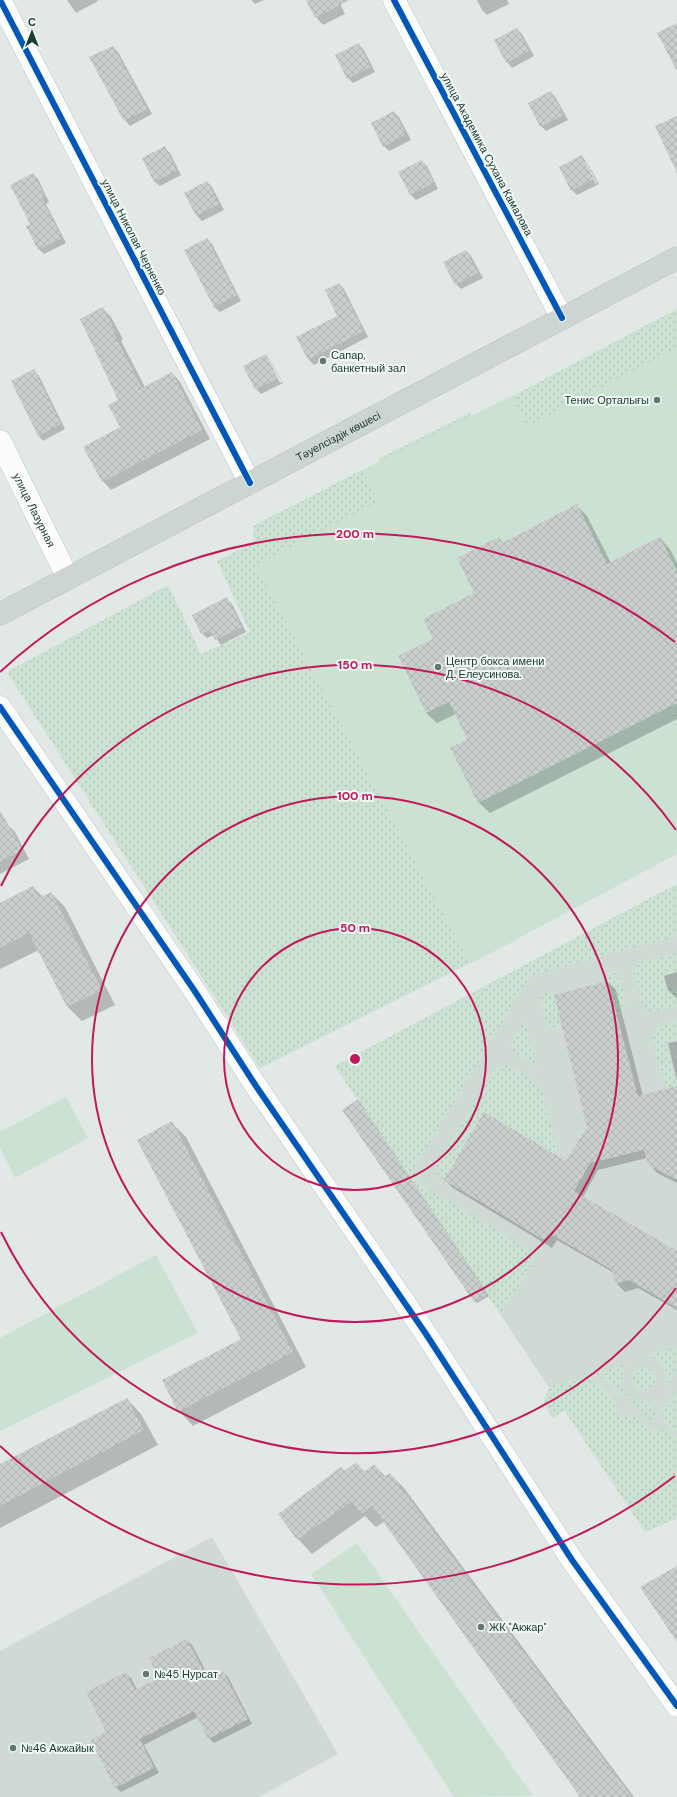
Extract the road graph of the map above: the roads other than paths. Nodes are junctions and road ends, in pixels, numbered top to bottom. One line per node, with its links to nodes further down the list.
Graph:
1 (0, 0): 6 (street, улица Николая Черненко)
2 (394, 0): 4 (street, улица Академика Сухана Камалова)
3 (677, 258): 4 (main road, Тәуелсіздік көшесі)
4 (562, 318): 6 (main road, Тәуелсіздік көшесі)
5 (0, 441): 7 (street, улица Лазурная)
6 (250, 483): 7 (main road, Тәуелсіздік көшесі)
7 (68, 578): 8 (main road, Тәуелсіздік көшесі)
8 (0, 614)
9 (0, 707): 10 (street)
10 (677, 1706)

